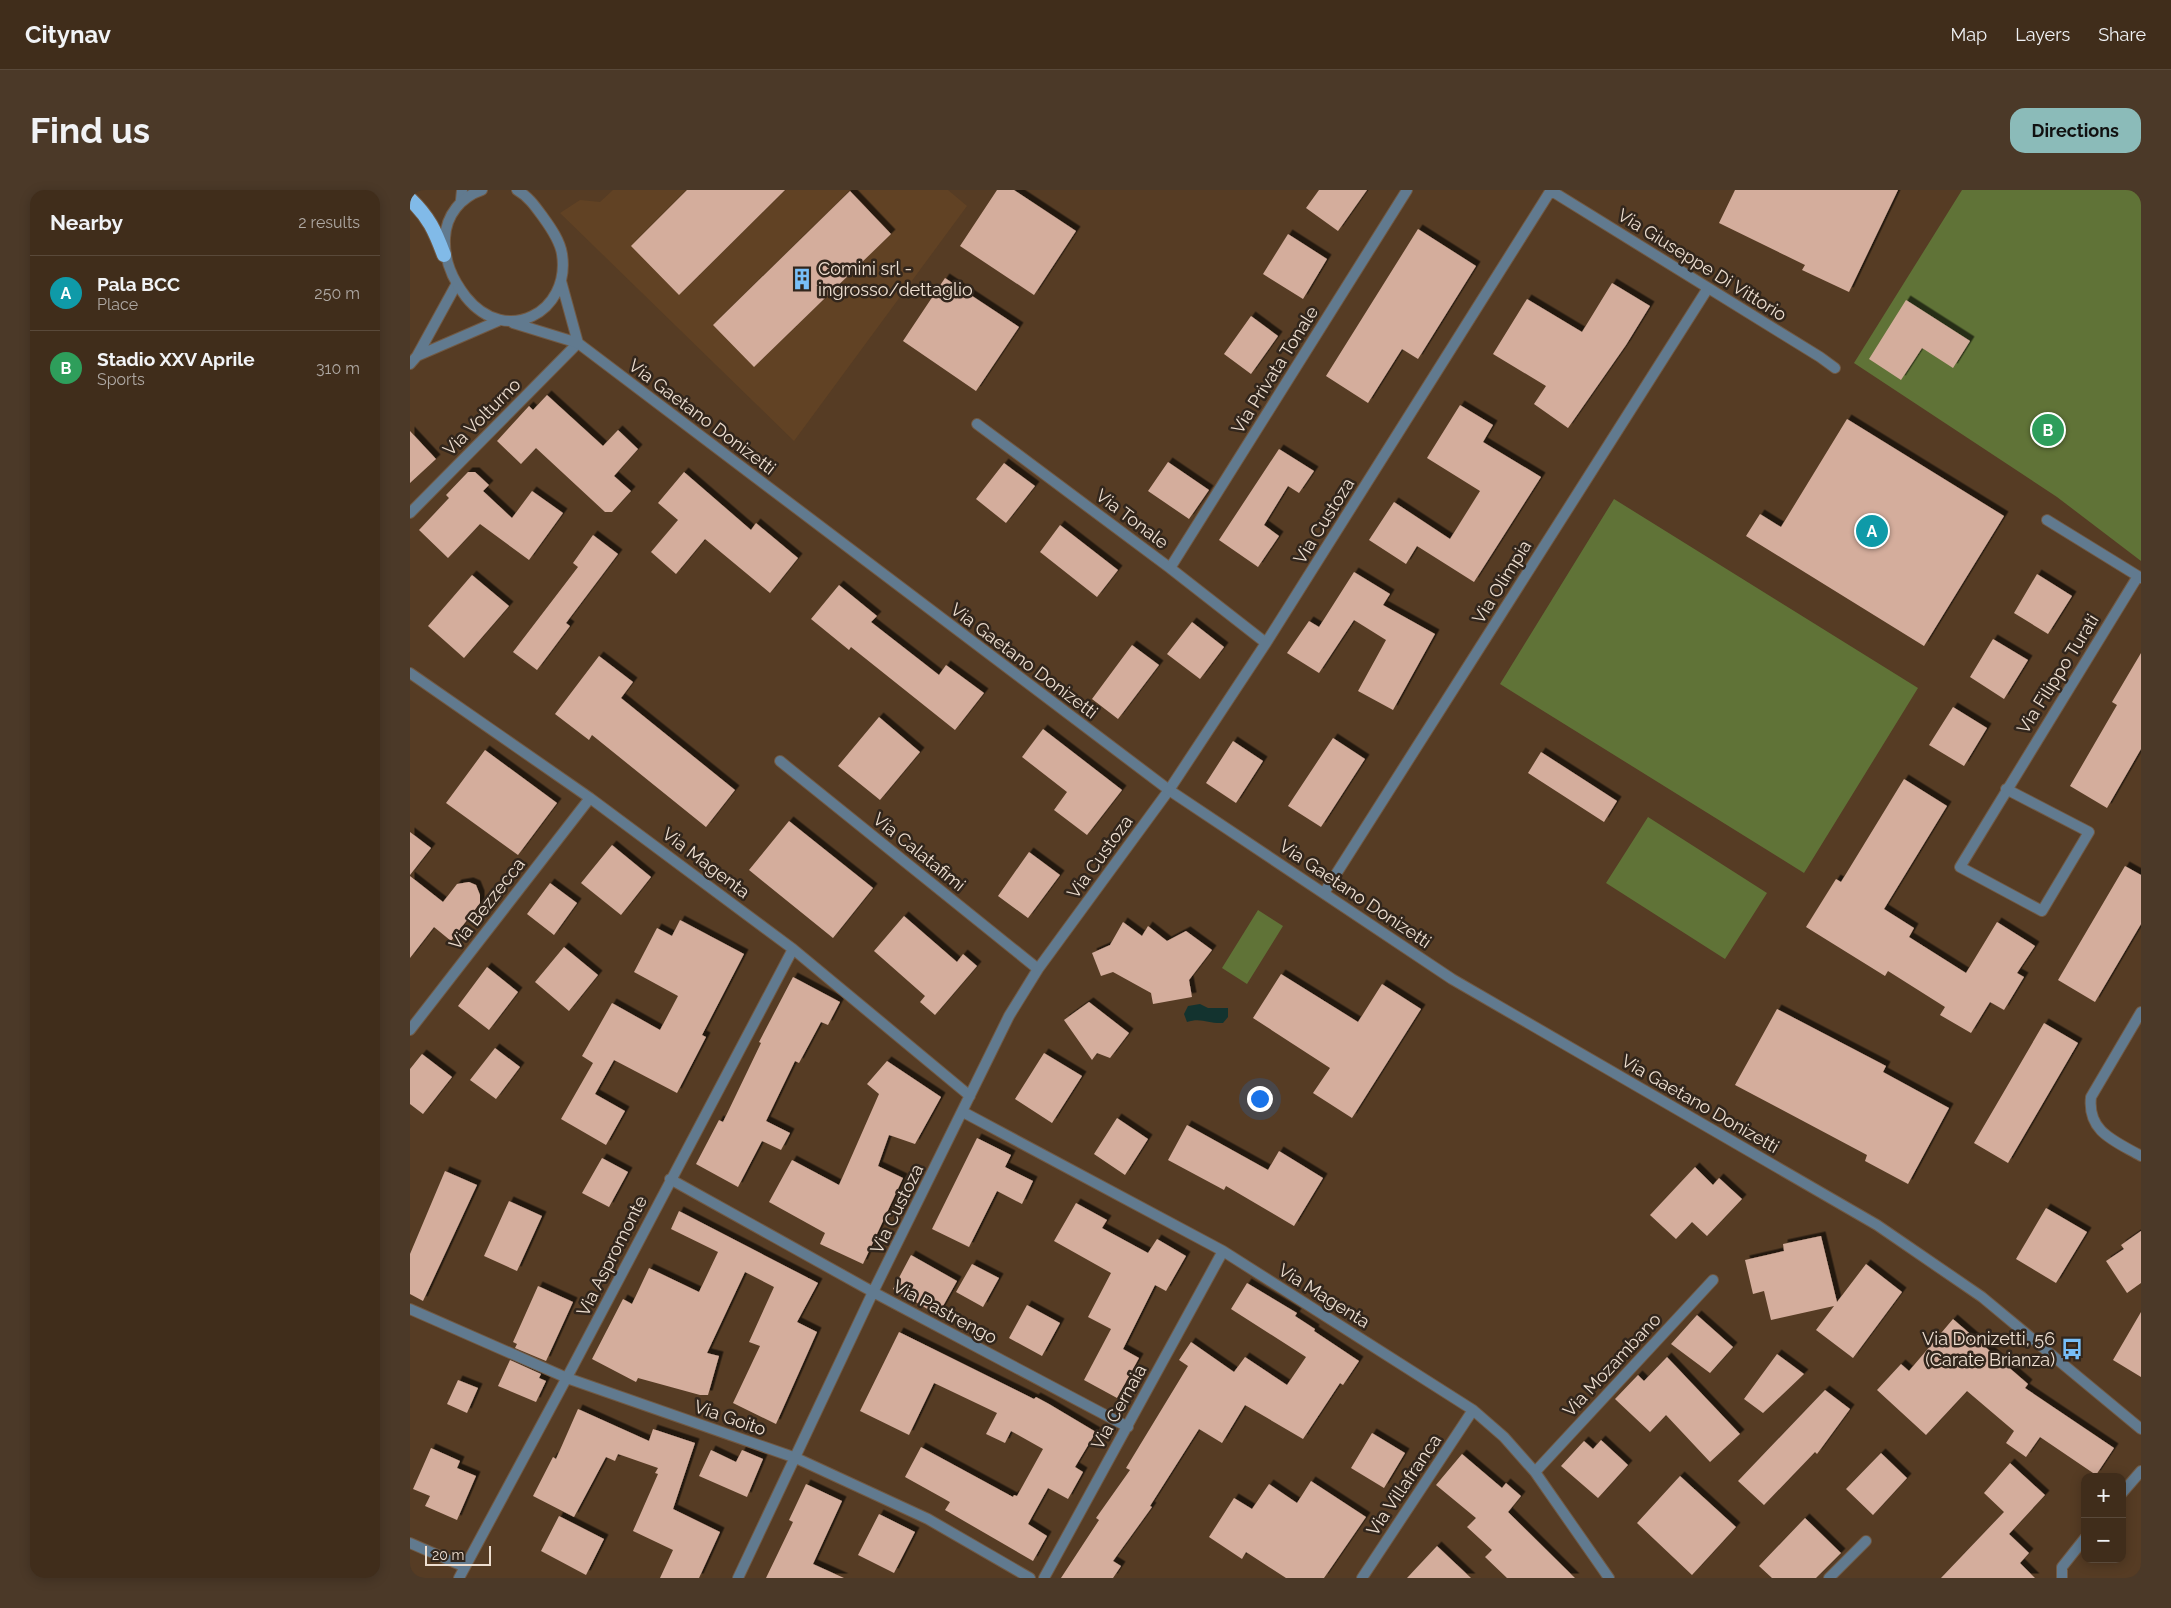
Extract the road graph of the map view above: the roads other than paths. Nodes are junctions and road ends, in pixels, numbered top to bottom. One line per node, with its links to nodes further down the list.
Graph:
1 (482, 190): 5 (street)
2 (517, 190): 8 (street)
3 (1407, 190): 19 (street, Via Privata Tonale)
4 (1551, 190): 10 (street, Via Giuseppe Di Vittorio); 21 (street, Via Custoza)
5 (462, 195): 7 (street)
6 (410, 199): 7 (highway)
7 (444, 255): 9 (street)
8 (562, 281): 12 (street); 13 (street)
9 (456, 285): 11 (street); 14 (street)
10 (1708, 288): 15 (street, Via Giuseppe Di Vittorio); 27 (street, Via Olimpia)
11 (498, 321): 12 (street); 14 (street)
12 (513, 322): 13 (street, Via Gaetano Donizetti)
13 (578, 343): 17 (street, Via Volturno); 25 (street, Via Gaetano Donizetti)
14 (413, 360)
15 (1835, 368)
16 (977, 424): 19 (street, Via Tonale)
17 (410, 513)
18 (2047, 520): 20 (street)
19 (1170, 568): 21 (street, Via Tonale)
20 (2139, 577): 24 (street, Via Filippo Turati)
21 (1266, 643): 25 (street, Via Custoza)
22 (410, 673): 26 (street, Via Magenta)
23 (780, 761): 29 (street, Via Calatafimi)
24 (2006, 789): 24 (street, Via Filippo Turati)
25 (1169, 790): 27 (street, Via Gaetano Donizetti); 29 (street, Via Custoza)
26 (590, 798): 28 (street, Via Magenta); 31 (street, Via Bezzecca)
27 (1324, 893): 43 (street, Via Gaetano Donizetti)
28 (793, 948): 32 (street, Via Magenta); 35 (street, Via Aspromonte)
29 (1038, 969): 32 (street, Via Custoza)
30 (2141, 1012): 34 (street)
31 (410, 1030)
32 (970, 1096): 33 (street, Via Custoza)
33 (963, 1112): 36 (street, Via Magenta); 38 (street, Via Custoza)
34 (2141, 1156)
35 (670, 1179): 38 (street, Via Pastrengo); 40 (street, Via Aspromonte)
36 (1223, 1251): 41 (street, Via Magenta); 42 (street, Via Cernaia)
37 (1713, 1280): 46 (street, Via Mozambano)
38 (874, 1292): 42 (street, Via Pastrengo); 44 (street, Via Custoza)
39 (410, 1309): 40 (street, Via Goito)
40 (567, 1378): 44 (street, Via Goito); 51 (street, Via Aspromonte)
41 (1473, 1410): 46 (street, Via Magenta); 56 (street, Via Villafranca)
42 (1128, 1427): 55 (street, Via Cernaia)
43 (2141, 1429)
44 (796, 1458): 53 (street, Via Custoza); 54 (street, Via Goito)
45 (2141, 1470): 47 (street)
46 (1535, 1472): 57 (street, Via Magenta)
47 (2126, 1488)
48 (1866, 1541): 58 (street)
49 (410, 1543): 51 (street)
50 (2081, 1543): 59 (street)
51 (465, 1567): 52 (street, Via Aspromonte)
52 (459, 1578)
53 (738, 1578)
54 (1030, 1578)
55 (1044, 1578)
56 (1362, 1578)
57 (1608, 1578)
58 (1829, 1578)
59 (2062, 1578)

